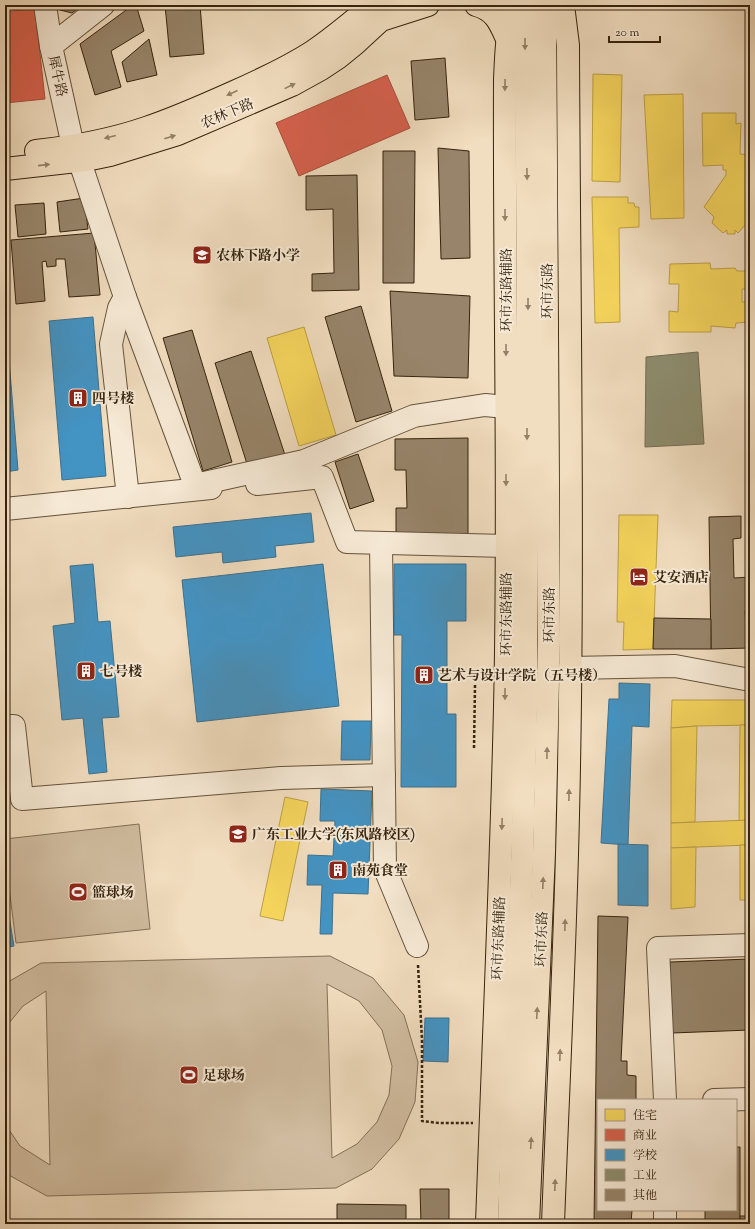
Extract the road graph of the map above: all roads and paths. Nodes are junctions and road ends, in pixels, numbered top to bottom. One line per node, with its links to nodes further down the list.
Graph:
1 (45, 5): 13 (street)
2 (103, 5): 13 (street, 犀牛路)
3 (363, 5): 11 (street)
4 (372, 5): 11 (main road, 农林下路)
5 (428, 5): 14 (main road, 农林下路, one-way to 5)
6 (476, 5): 12 (main road)
7 (514, 5): 12 (main road, 环市东路辅路)
8 (525, 5): 37 (main road, 环市东路, one-way to 37)
9 (545, 5): 38 (main road, 环市东路, one-way to 9)
10 (563, 5): 23 (main road)
11 (339, 32): 14 (main road, 农林下路, one-way to 14)
12 (507, 38): 18 (main road, 环市东路辅路, one-way to 18)
13 (51, 46): 14 (street, 犀牛路)
14 (76, 154): 15 (main road, 农林下路); 16 (main road, 农林下路, one-way to 14); 17 (street, 犀牛路)
15 (5, 155)
16 (5, 169)
17 (125, 297): 18 (street, 犀牛路); 19 (street)
18 (506, 407): 22 (main road, 环市东路辅路, one-way to 22)
19 (128, 497): 20 (street); 21 (street)
20 (5, 509)
21 (381, 543): 22 (street); 28 (street)
22 (506, 546): 36 (main road, 环市东路辅路, one-way to 36)
23 (570, 668): 24 (street); 39 (main road, one-way to 23)
24 (750, 680)
25 (474, 685): 27 (path)
26 (5, 726): 28 (street)
27 (474, 748)
28 (384, 774): 30 (street)
29 (750, 945): 31 (street)
30 (417, 946): 34 (path)
31 (665, 1099)
32 (737, 1099): 33 (street)
33 (750, 1099)
34 (475, 1123)
35 (665, 1211): 40 (street)
36 (488, 1224)
37 (509, 1224)
38 (528, 1224)
39 (553, 1224)
40 (665, 1224)

